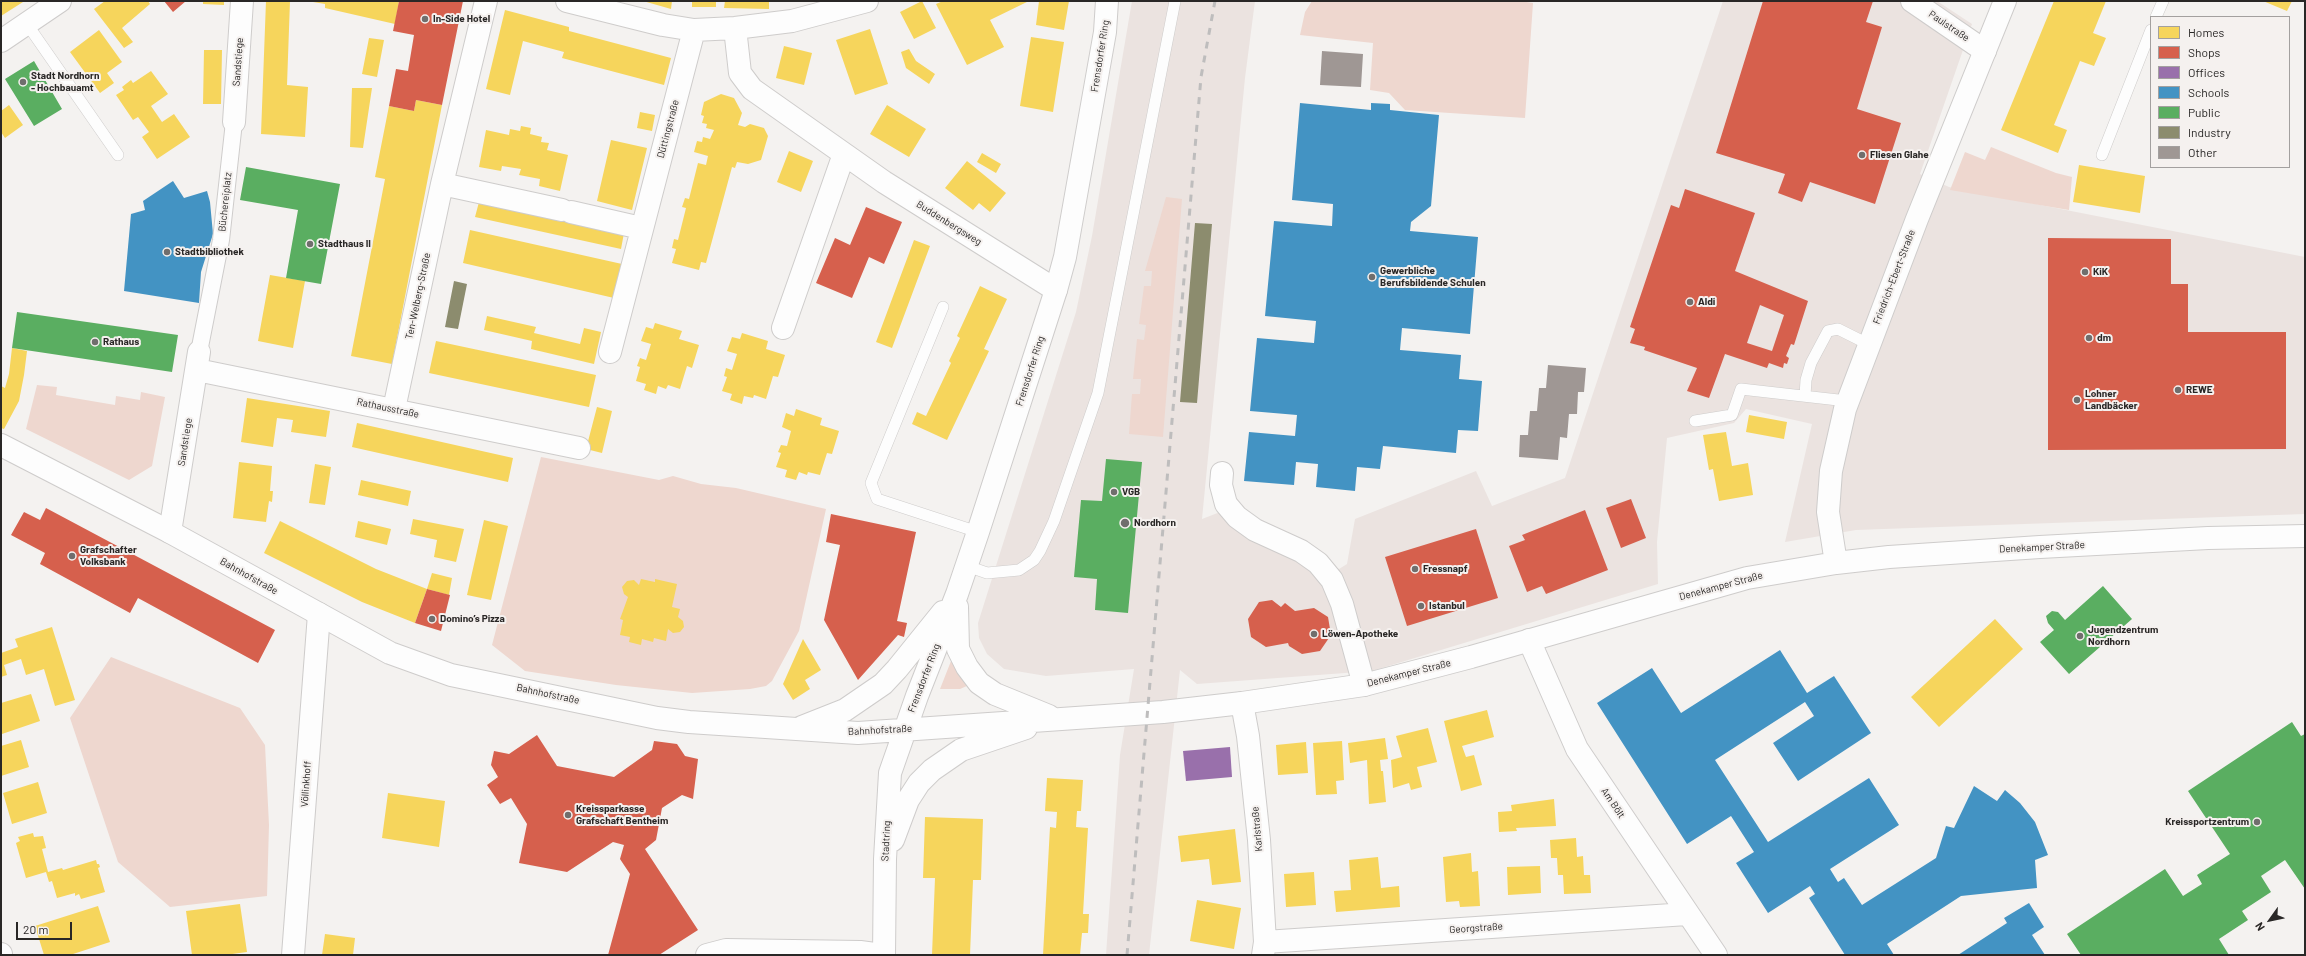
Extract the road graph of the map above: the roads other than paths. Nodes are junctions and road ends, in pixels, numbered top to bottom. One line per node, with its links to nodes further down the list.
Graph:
1 (60, 1): 13 (street)
2 (242, 1): 19 (street, Sandstiege)
3 (486, 1): 23 (street, Ten-Welberg-Straße)
4 (567, 1): 11 (street)
5 (867, 1): 14 (street)
6 (1107, 1): 25 (street, Frensdorfer Ring)
7 (1175, 1): 42 (lane)
8 (1912, 1): 18 (street, Paulstraße)
9 (2005, 1): 18 (street, Friedrich-Ebert-Straße)
10 (2162, 1): 12 (lane)
11 (617, 7): 15 (street)
12 (2156, 16)
13 (27, 24): 17 (street); 21 (lane)
14 (735, 28): 15 (street); 20 (street, Buddenbergsweg)
15 (694, 30): 24 (street, Düttingstraße)
16 (2150, 33): 22 (lane)
17 (1, 41)
18 (1986, 51): 28 (street, Friedrich-Ebert-Straße)
19 (234, 122): 30 (street, Büchereiplatz)
20 (844, 154): 25 (street, Buddenbergsweg); 27 (street)
21 (118, 155)
22 (2102, 155)
23 (442, 184): 24 (street); 33 (street, Ten-Welberg-Straße)
24 (641, 228): 29 (street, Düttingstraße)
25 (1056, 290): 39 (street, Frensdorfer Ring)
26 (943, 307): 39 (lane)
27 (783, 328)
28 (1868, 344): 31 (lane); 32 (street, Friedrich-Ebert-Straße)
29 (610, 352)
30 (198, 361): 33 (street, Rathausstraße); 38 (street, Sandstiege)
31 (1805, 396): 32 (lane); 34 (lane)
32 (1847, 401): 41 (street, Friedrich-Ebert-Straße)
33 (394, 409): 36 (street, Rathausstraße)
34 (1695, 422)
35 (1, 445): 38 (street, Bahnhofstraße)
36 (579, 448)
37 (1222, 473): 46 (street)
38 (170, 532): 44 (street, Bahnhofstraße)
39 (978, 532): 42 (street, Frensdorfer Ring)
40 (2305, 536): 41 (street, Denekamper Straße)
41 (1836, 563): 45 (street, Denekamper Straße)
42 (967, 566): 43 (street, Frensdorfer Ring)
43 (957, 594): 49 (street); 50 (street); 51 (street, Frensdorfer Ring)
44 (319, 614): 50 (street, Bahnhofstraße); 55 (street, Völlinkhoff)
45 (1529, 640): 46 (street, Denekamper Straße); 53 (street, Am Bölt)
46 (1364, 684): 47 (street, Denekamper Straße)
47 (1242, 703): 48 (street, Denekamper Straße); 54 (street, Karlstraße)
48 (1148, 712): 49 (street, Bahnhofstraße)
49 (1055, 719): 51 (street, Bahnhofstraße); 52 (street)
50 (798, 729): 51 (street, Bahnhofstraße)
51 (904, 729): 52 (street, Stadtring)
52 (885, 860): 57 (street, Stadtring)
53 (1687, 914): 54 (street, Georgstraße); 58 (street, Am Bölt)
54 (1264, 948)
55 (293, 955)
56 (708, 955): 57 (street)
57 (883, 955)
58 (1716, 955)

